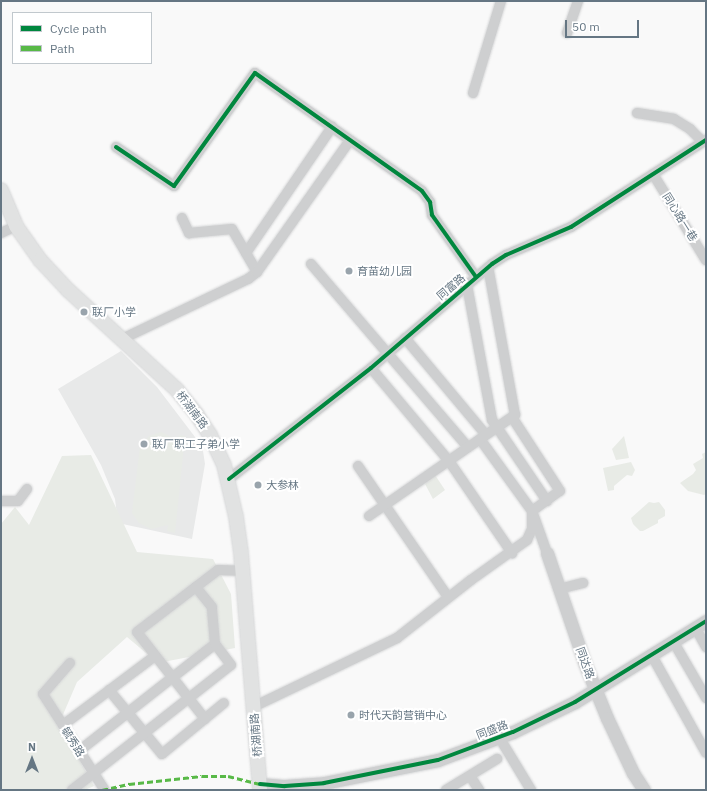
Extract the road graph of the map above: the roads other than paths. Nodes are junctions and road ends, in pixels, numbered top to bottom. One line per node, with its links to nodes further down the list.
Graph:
1 (501, 1): 4 (street)
2 (578, 1): 3 (street)
3 (567, 33)
4 (473, 93)
5 (637, 113): 8 (street)
6 (332, 128): 7 (street); 9 (street); 15 (street)
7 (350, 140): 19 (street); 20 (street)
8 (705, 141): 10 (street, 同富路)
9 (116, 146)
10 (653, 174): 16 (street, 同心路一巷); 18 (street, 同富路)
11 (1, 190): 13 (main road, 桥湖南路)
12 (182, 218): 15 (street)
13 (16, 226): 14 (street); 23 (main road, 桥湖南路)
14 (1, 233)
15 (246, 253): 19 (street)
16 (706, 260)
17 (311, 264): 24 (street)
18 (488, 267): 20 (street, 同富路); 26 (street)
19 (257, 272): 23 (street)
20 (476, 277): 21 (street, 同富路)
21 (467, 285): 22 (street, 同富路); 27 (street)
22 (405, 338): 24 (street, 同富路); 28 (street)
23 (122, 339): 32 (main road, 桥湖南路)
24 (388, 353): 25 (street, 同富路); 29 (street)
25 (371, 368): 30 (street); 32 (street, 同富路)
26 (512, 417): 27 (street); 35 (street)
27 (496, 428): 28 (street); 35 (street)
28 (483, 437): 29 (street); 37 (street)
29 (468, 447): 30 (street)
30 (449, 460): 36 (street); 39 (street)
31 (358, 466): 36 (street)
32 (229, 479): 41 (main road, 桥湖南路)
33 (27, 489): 34 (street)
34 (1, 501)
35 (546, 501): 37 (street)
36 (386, 504): 38 (street); 45 (street)
37 (532, 511): 39 (street); 40 (street)
38 (369, 516)
39 (512, 552): 45 (street)
40 (547, 553): 44 (street, 同达路)
41 (242, 571): 43 (street); 59 (main road, 桥湖南路)
42 (583, 583): 44 (street)
43 (196, 587): 48 (street); 51 (street)
44 (559, 588): 55 (street, 同达路)
45 (448, 597): 59 (street)
46 (700, 624): 47 (street, 同盛路); 49 (street)
47 (673, 641): 50 (street, 同盛路); 56 (street)
48 (215, 644): 53 (street); 57 (street)
49 (706, 647)
50 (651, 654): 55 (street, 同盛路); 66 (street)
51 (156, 656): 53 (street); 54 (street)
52 (70, 663): 62 (street, 毓秀路)
53 (172, 677): 57 (street); 60 (street)
54 (109, 690): 60 (street); 62 (street)
55 (596, 690): 70 (street, 同盛路); 76 (street, 同达路)
56 (706, 698)
57 (189, 699): 61 (street); 63 (street)
58 (224, 703): 61 (street)
59 (253, 707): 70 (main road, 桥湖南路)
60 (127, 713): 63 (street); 65 (street)
61 (205, 719): 63 (street)
62 (63, 725): 65 (street, 毓秀路)
63 (145, 734): 68 (street)
64 (502, 742): 75 (street)
65 (79, 750): 68 (street, 毓秀路)
66 (706, 753)
67 (497, 759): 69 (street)
68 (94, 774): 71 (street, 毓秀路); 72 (street)
69 (470, 776): 73 (street); 74 (street)
70 (260, 787)
71 (104, 789)
72 (72, 790)
73 (446, 790)
74 (479, 790)
75 (531, 790)
76 (644, 790)

